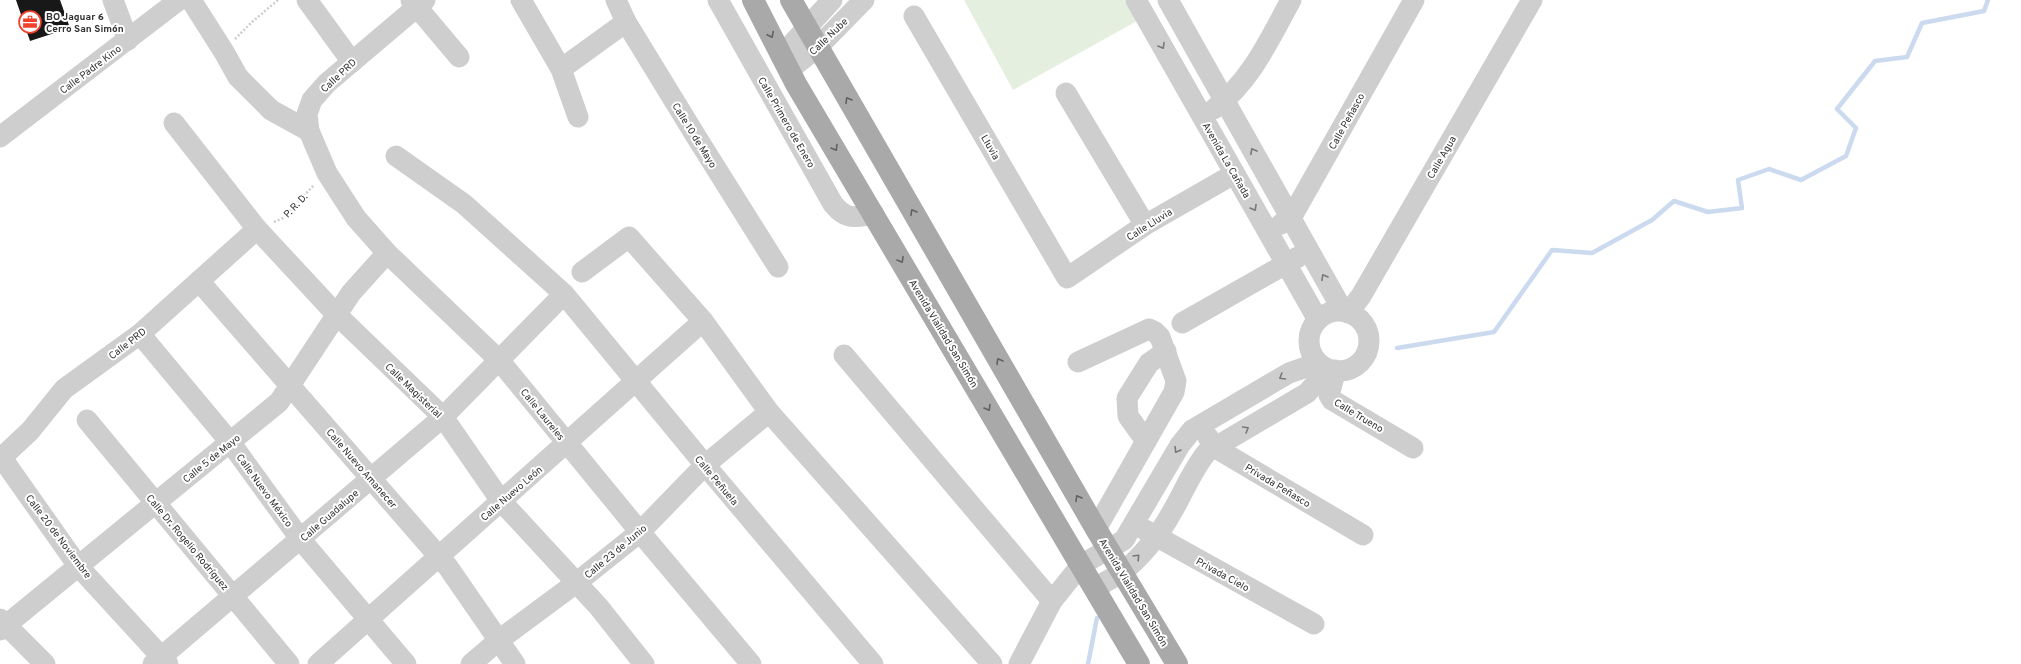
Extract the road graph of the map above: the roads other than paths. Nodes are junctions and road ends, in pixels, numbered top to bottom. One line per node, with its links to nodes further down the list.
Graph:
1 (112, 0): 22 (street)
2 (179, 0): 22 (street, Calle Padre Kino)
3 (191, 0): 35 (street)
4 (307, 0): 25 (street)
5 (521, 0): 26 (street)
6 (616, 0): 20 (street, Calle 10 de Mayo)
7 (718, 0): 29 (street, Calle Primero de Enero)
8 (753, 0): 27 (main road, Avenida Vialidad San Simón, one-way to 27)
9 (791, 0): 21 (main road, Avenida Vialidad San Simón)
10 (832, 0): 21 (street, Calle Nube)
11 (864, 0): 23 (street, Calle Nube)
12 (1136, 0): 19 (street, Avenida La Cañada)
13 (1292, 0): 30 (street)
14 (1414, 0): 42 (street, Calle Peñasco)
15 (1532, 0): 54 (street, Calle Agua)
16 (417, 2): 24 (street); 25 (street, Calle PRD)
17 (1172, 3): 19 (street); 30 (street)
18 (914, 16): 51 (street, Lluvia)
19 (1147, 21): 32 (street, Avenida La Cañada, one-way to 32)
20 (626, 22): 26 (street); 49 (street, Calle 10 de Mayo)
21 (806, 28): 23 (main road, Avenida Vialidad San Simón); 27 (street, Calle Nube)
22 (128, 40): 36 (street, Calle Padre Kino)
23 (818, 47): 27 (street, Calle Nube); 82 (main road, Avenida Vialidad San Simón, one-way to 23)
24 (459, 57)
25 (352, 62): 35 (street, Calle PRD)
26 (561, 69): 31 (street)
27 (789, 70): 29 (street); 41 (main road, Avenida Vialidad San Simón, one-way to 41)
28 (1066, 93): 43 (street)
29 (773, 97): 41 (street, Calle Primero de Enero)
30 (1224, 101): 32 (street); 34 (street)
31 (578, 117)
32 (1202, 117): 37 (street, Avenida La Cañada)
33 (174, 123): 44 (street, Calle Magisterial)
34 (1241, 130): 37 (street); 42 (street, one-way to 34)
35 (309, 131): 39 (street, Calle PRD)
36 (0, 137)
37 (1221, 150): 40 (street, Avenida La Cañada)
38 (396, 156): 53 (street, Calle Peñuela)
39 (327, 174): 47 (street, Calle Laureles)
40 (1234, 174): 43 (street, Calle Lluvia); 45 (street, Avenida La Cañada, one-way to 45)
41 (874, 214): 89 (main road, Avenida Vialidad San Simón, one-way to 89)
42 (1291, 218): 45 (street); 46 (street)
43 (1145, 225): 51 (street, Calle Lluvia)
44 (257, 229): 52 (street, Calle PRD); 55 (street, Calle Magisterial)
45 (1267, 232): 48 (street, Avenida La Cañada)
46 (1309, 251): 48 (street); 54 (street, one-way to 46)
47 (387, 253): 55 (street, Calle 5 de Mayo); 62 (street, Calle Laureles)
48 (1285, 264): 56 (street, Avenida La Cañada); 58 (street)
49 (778, 267)
50 (582, 272): 57 (street)
51 (1067, 278)
52 (199, 281): 59 (street, Calle PRD); 66 (street, Calle Nuevo Amanecer)
53 (564, 294): 62 (street, Calle Guadalupe); 65 (street, Calle Peñuela)
54 (1345, 312): 56 (street); 64 (street)
55 (336, 314): 66 (street, Calle 5 de Mayo); 68 (street, Calle Magisterial)
56 (1318, 320): 64 (street)
57 (704, 321): 65 (street, Calle Nuevo León); 67 (street)
58 (1182, 323)
59 (140, 334): 72 (street, Calle Nuevo México); 76 (street, Calle PRD)
60 (1166, 351): 63 (street); 71 (street); 71 (street)
61 (844, 355): 95 (street)
62 (499, 360): 68 (street, Calle Guadalupe); 73 (street, Calle Laureles)
63 (1078, 362)
64 (1328, 368): 70 (street, one-way to 70); 74 (street, one-way to 64); 75 (street, Calle Trueno)
65 (636, 383): 73 (street, Calle Nuevo León); 77 (street, Calle Peñuela)
66 (291, 386): 72 (street, Calle 5 de Mayo); 78 (street, Calle Nuevo Amanecer)
67 (769, 412): 77 (street, Calle 23 de Junio); 110 (street)
68 (443, 417): 78 (street, Calle Guadalupe); 79 (street, Calle Magisterial)
69 (87, 420): 80 (street, Calle Dr. Rogelio Rodríguez)
70 (1201, 425): 74 (street, Privada Peñasco); 81 (street, one-way to 81)
71 (1146, 441): 82 (street)
72 (230, 442): 80 (street, Calle 5 de Mayo); 86 (street, Calle Nuevo México)
73 (567, 443): 79 (street, Calle Nuevo León); 83 (street, Calle Laureles)
74 (1214, 447): 84 (street, Privada Peñasco); 85 (street)
75 (1413, 448)
76 (1, 458): 90 (street, Calle 20 de Noviembre)
77 (705, 465): 83 (street, Calle 23 de Junio); 109 (street, Calle Peñuela)
78 (371, 479): 86 (street, Calle Guadalupe); 88 (street, Calle Nuevo Amanecer)
79 (501, 501): 88 (street, Calle Nuevo León); 92 (street, Calle Magisterial)
80 (156, 503): 90 (street, Calle 5 de Mayo); 94 (street, Calle Dr. Rogelio Rodríguez)
81 (1134, 523): 85 (street, Privada Cielo); 87 (street)
82 (1096, 529): 87 (main road, Avenida Vialidad San Simón)
83 (640, 532): 92 (street, Calle 23 de Junio); 108 (street, Calle Laureles)
84 (1363, 535)
85 (1156, 537): 91 (street, one-way to 85); 97 (street, Privada Cielo)
86 (301, 540): 94 (street, Calle Guadalupe); 96 (street, Calle Nuevo México)
87 (1108, 549): 89 (street); 91 (main road, Avenida Vialidad San Simón)
88 (438, 556): 96 (street, Calle Nuevo León); 99 (street, Calle Nuevo Amanecer)
89 (1081, 565): 93 (main road, Avenida Vialidad San Simón); 95 (street)
90 (78, 566): 98 (street, Calle 5 de Mayo); 100 (street, Calle 20 de Noviembre)
91 (1122, 572): 93 (street); 113 (main road, Avenida Vialidad San Simón)
92 (576, 583): 99 (street, Calle 23 de Junio); 107 (street, Calle Magisterial)
93 (1095, 588): 112 (main road, Avenida Vialidad San Simón)
94 (234, 596): 100 (street, Calle Guadalupe); 102 (street, Calle Dr. Rogelio Rodríguez)
95 (1052, 602): 111 (street)
96 (368, 619): 103 (street, Calle Nuevo León); 104 (street, Calle Nuevo México)
97 (1314, 624)
98 (2, 625): 101 (street)
99 (499, 640): 105 (street, Calle 23 de Junio); 106 (street, Calle Nuevo Amanecer)
100 (161, 662)
101 (45, 664)
102 (289, 664)
103 (318, 664)
104 (406, 664)
105 (471, 664)
106 (515, 664)
107 (644, 664)
108 (751, 664)
109 (873, 664)
110 (992, 664)
111 (1019, 664)
112 (1139, 664)
113 (1177, 664)

